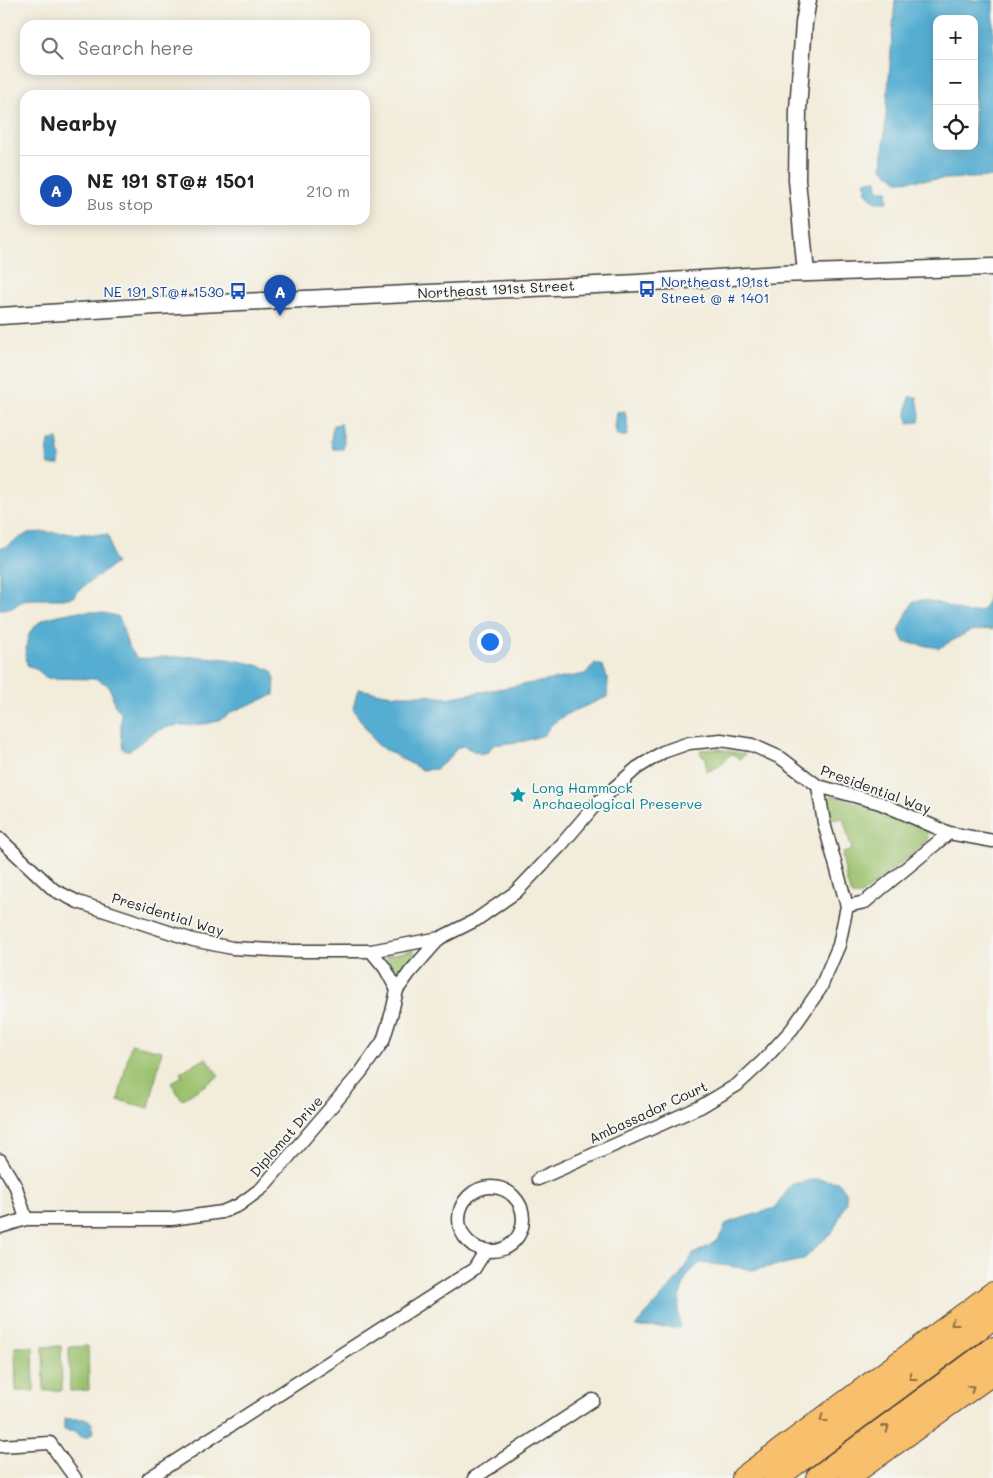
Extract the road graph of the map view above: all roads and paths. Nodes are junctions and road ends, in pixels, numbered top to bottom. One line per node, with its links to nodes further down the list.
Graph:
1 (808, 0): 3 (street)
2 (993, 267): 3 (street, Northeast 191st Street)
3 (806, 273): 4 (street, Northeast 191st Street)
4 (0, 316)
5 (818, 786): 6 (street, Presidential Way); 9 (street, Ambassador Court); 10 (street, Presidential Way)
6 (949, 832): 8 (street, Presidential Way); 9 (street)
7 (0, 839): 11 (street, Presidential Way)
8 (993, 841)
9 (847, 906): 14 (street, Ambassador Court)
10 (440, 938): 11 (street, Presidential Way); 12 (street, Presidential Way)
11 (371, 951): 12 (street)
12 (397, 990): 15 (street, Diplomat Drive)
13 (0, 1160): 15 (street)
14 (538, 1179)
15 (26, 1219): 16 (street, Diplomat Drive)
16 (0, 1227)
17 (486, 1250): 17 (street); 25 (street)
18 (993, 1294): 27 (highway, one-way to 27)
19 (993, 1317): 28 (highway, one-way to 28)
20 (993, 1349): 29 (highway, one-way to 20)
21 (993, 1372): 30 (highway, one-way to 21)
22 (593, 1400): 26 (street)
23 (0, 1446): 24 (street)
24 (75, 1478)
25 (149, 1478)
26 (474, 1478)
27 (744, 1478)
28 (775, 1478)
29 (818, 1478)
30 (846, 1478)

